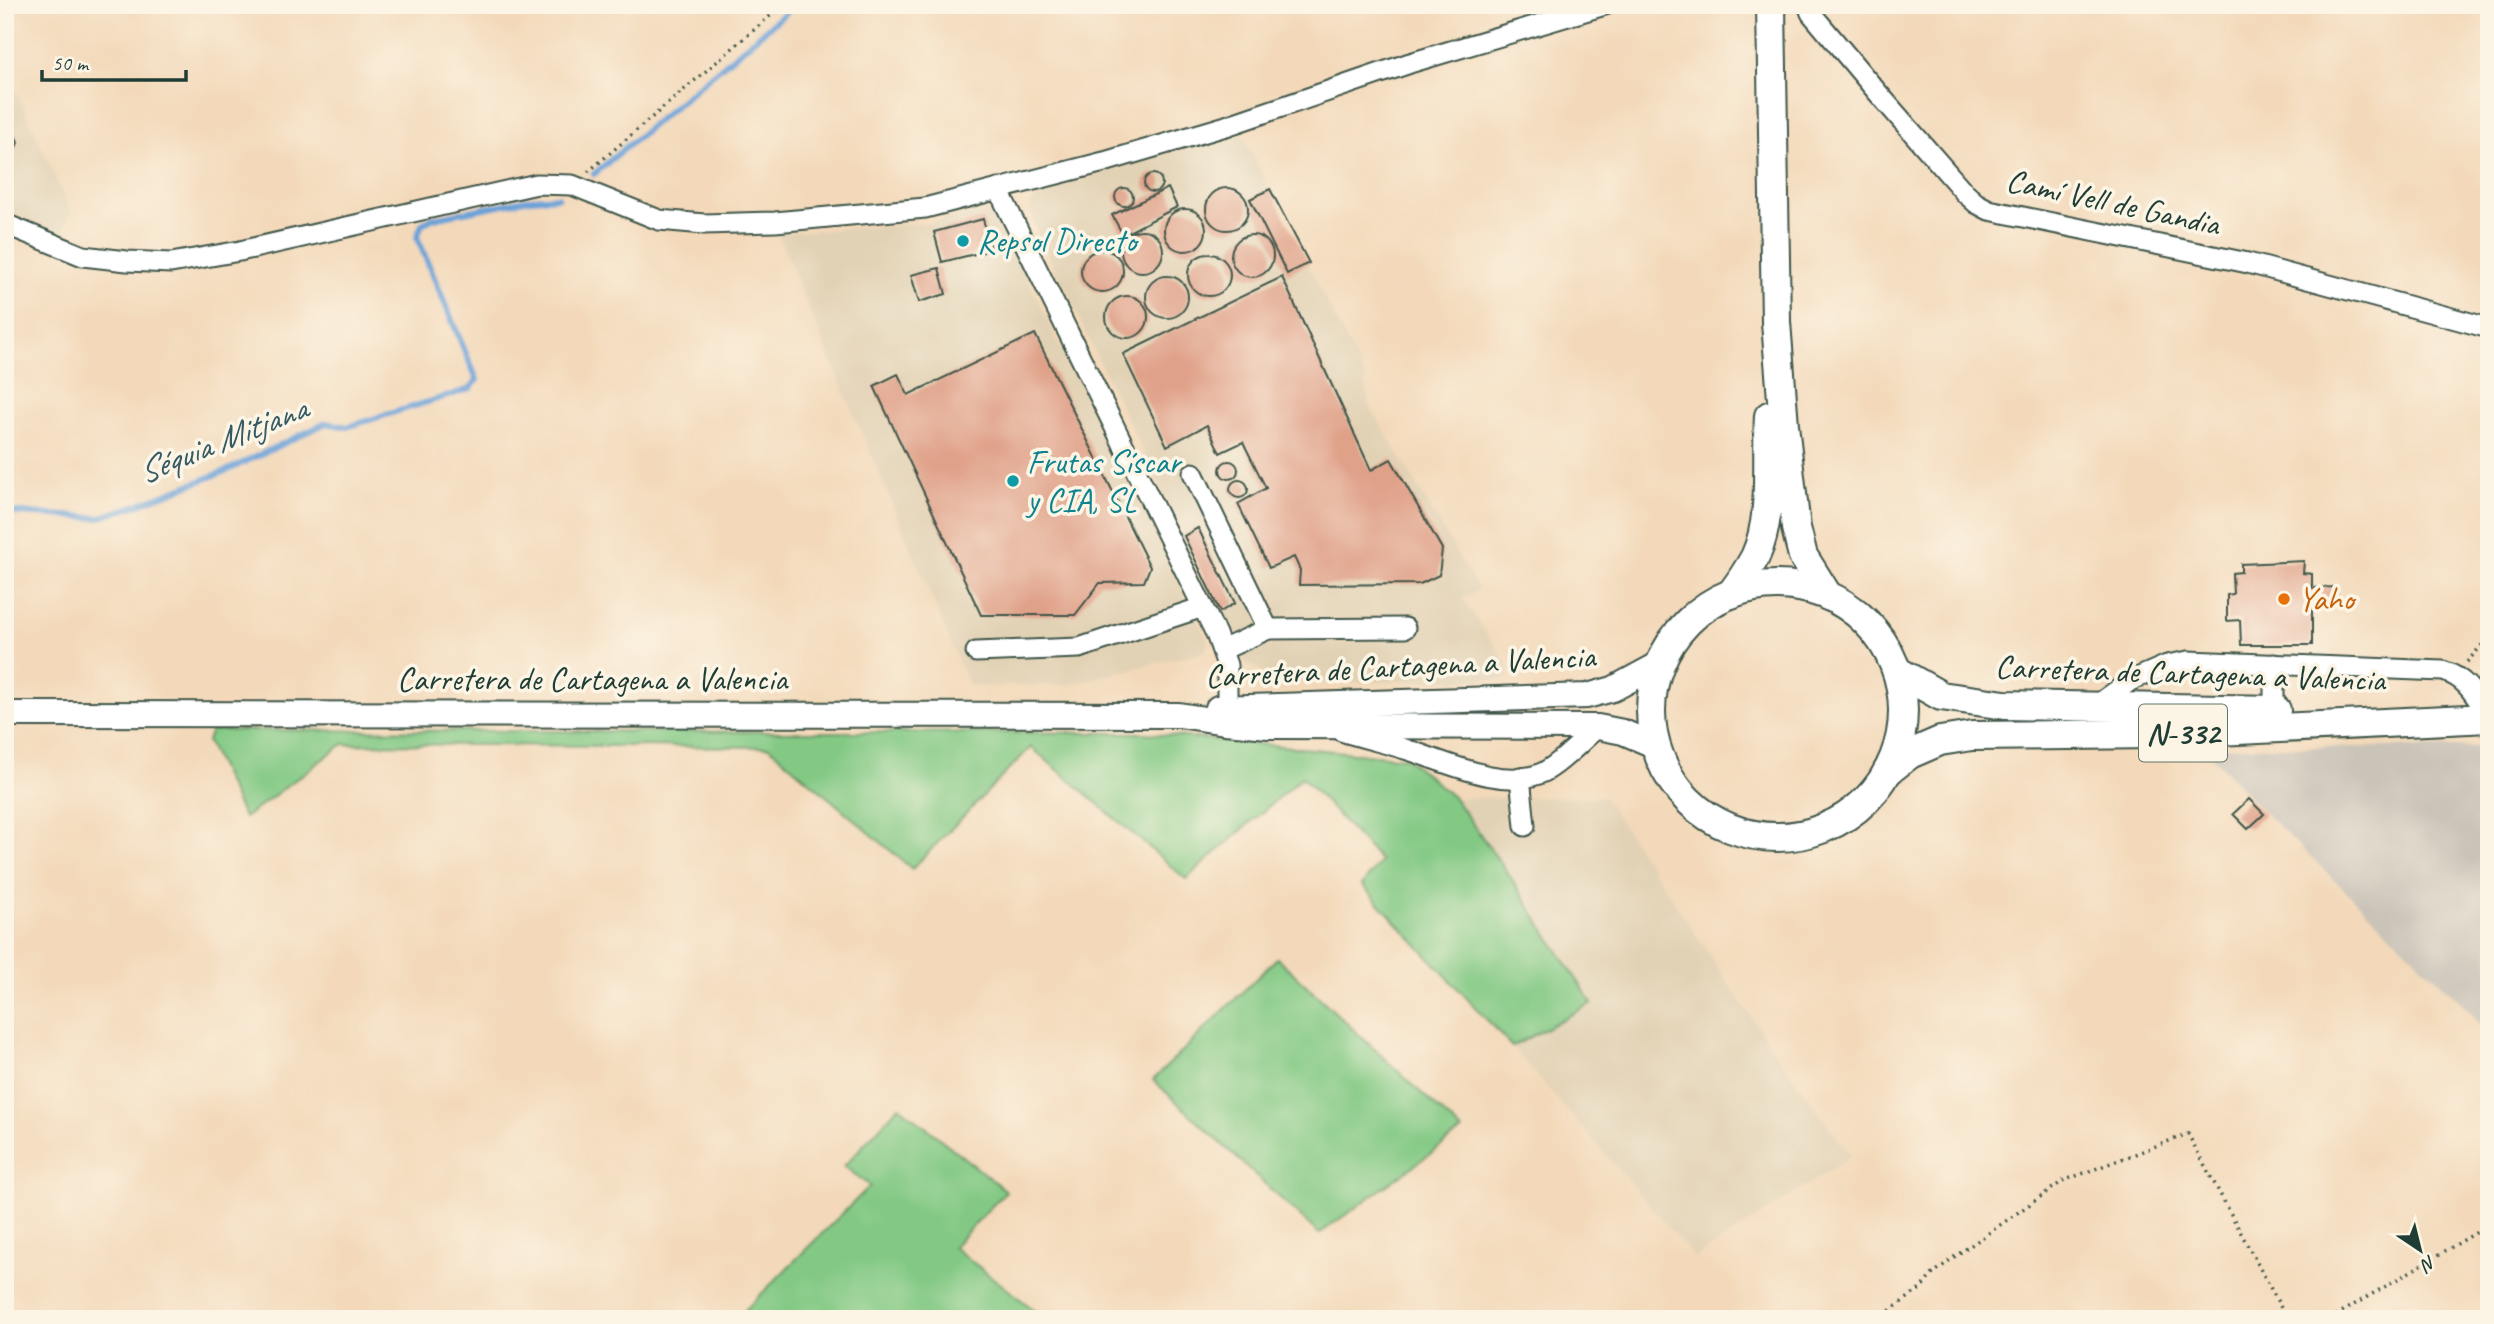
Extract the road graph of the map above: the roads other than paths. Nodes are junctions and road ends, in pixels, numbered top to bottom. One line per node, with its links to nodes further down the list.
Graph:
1 (1605, 5): 4 (street)
2 (1772, 5): 6 (highway)
3 (1808, 5): 7 (street, Camí Vell de Gandia)
4 (999, 189): 5 (street); 11 (street)
5 (5, 224)
6 (1776, 322): 9 (highway); 10 (highway)
7 (2489, 328)
8 (1193, 473): 13 (street)
9 (1731, 594): 10 (highway); 16 (highway)
10 (1828, 596): 18 (highway)
11 (1203, 607): 14 (street); 15 (street)
12 (1405, 628): 13 (street)
13 (1268, 629): 14 (street)
14 (1222, 650): 20 (street)
15 (976, 652)
16 (1661, 663): 20 (main road, Carretera de Cartagena a Valencia); 27 (highway)
17 (2274, 664): 19 (street); 21 (street); 24 (street)
18 (1897, 671): 19 (highway, Carretera de Cartagena a Valencia / N-332); 28 (highway)
19 (2097, 705): 21 (highway, Carretera de Cartagena a Valencia / N-332)
20 (1227, 706): 23 (main road, Carretera de Cartagena a Valencia)
21 (2274, 710): 24 (highway, Carretera de Cartagena a Valencia / N-332)
22 (5, 714): 23 (main road, Carretera de Cartagena a Valencia)
23 (1179, 715): 25 (main road, Carretera de Cartagena a Valencia)
24 (2489, 717): 28 (highway, Carretera de Cartagena a Valencia / N-332)
25 (1323, 725): 26 (main road, Carretera de Cartagena a Valencia); 29 (street)
26 (1598, 727): 27 (main road, Carretera de Cartagena a Valencia); 29 (street)
27 (1656, 746): 28 (highway)
28 (1887, 772)
29 (1520, 778): 30 (street)
30 (1525, 826)

